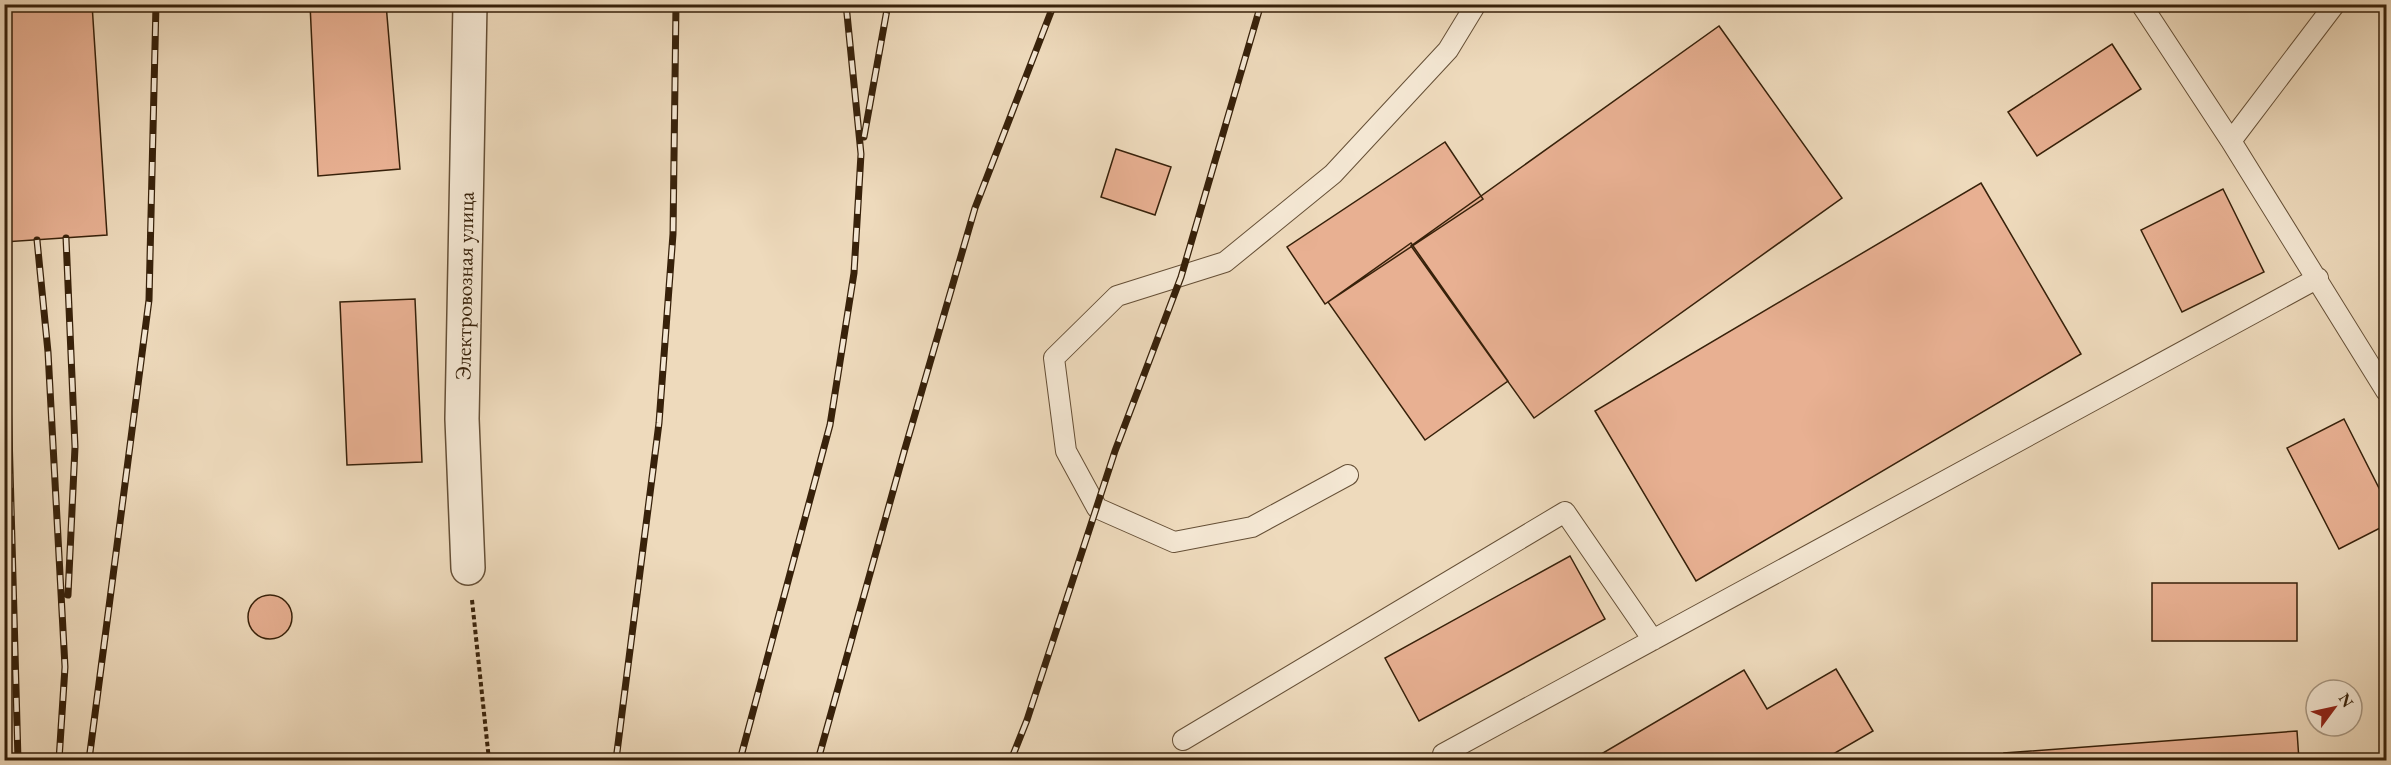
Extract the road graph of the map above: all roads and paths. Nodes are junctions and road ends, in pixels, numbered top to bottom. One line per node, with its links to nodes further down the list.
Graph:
1 (470, 4): 9 (street, Электровозная улица)
2 (1476, 4): 8 (lane)
3 (2141, 4): 5 (lane)
4 (2335, 4): 5 (lane)
5 (2231, 141): 6 (lane)
6 (2318, 278): 7 (lane); 10 (lane)
7 (2386, 392)
8 (1348, 475)
9 (468, 568): 13 (path)
10 (1653, 640): 11 (lane); 12 (lane)
11 (1182, 740)
12 (1443, 754)
13 (489, 760)

